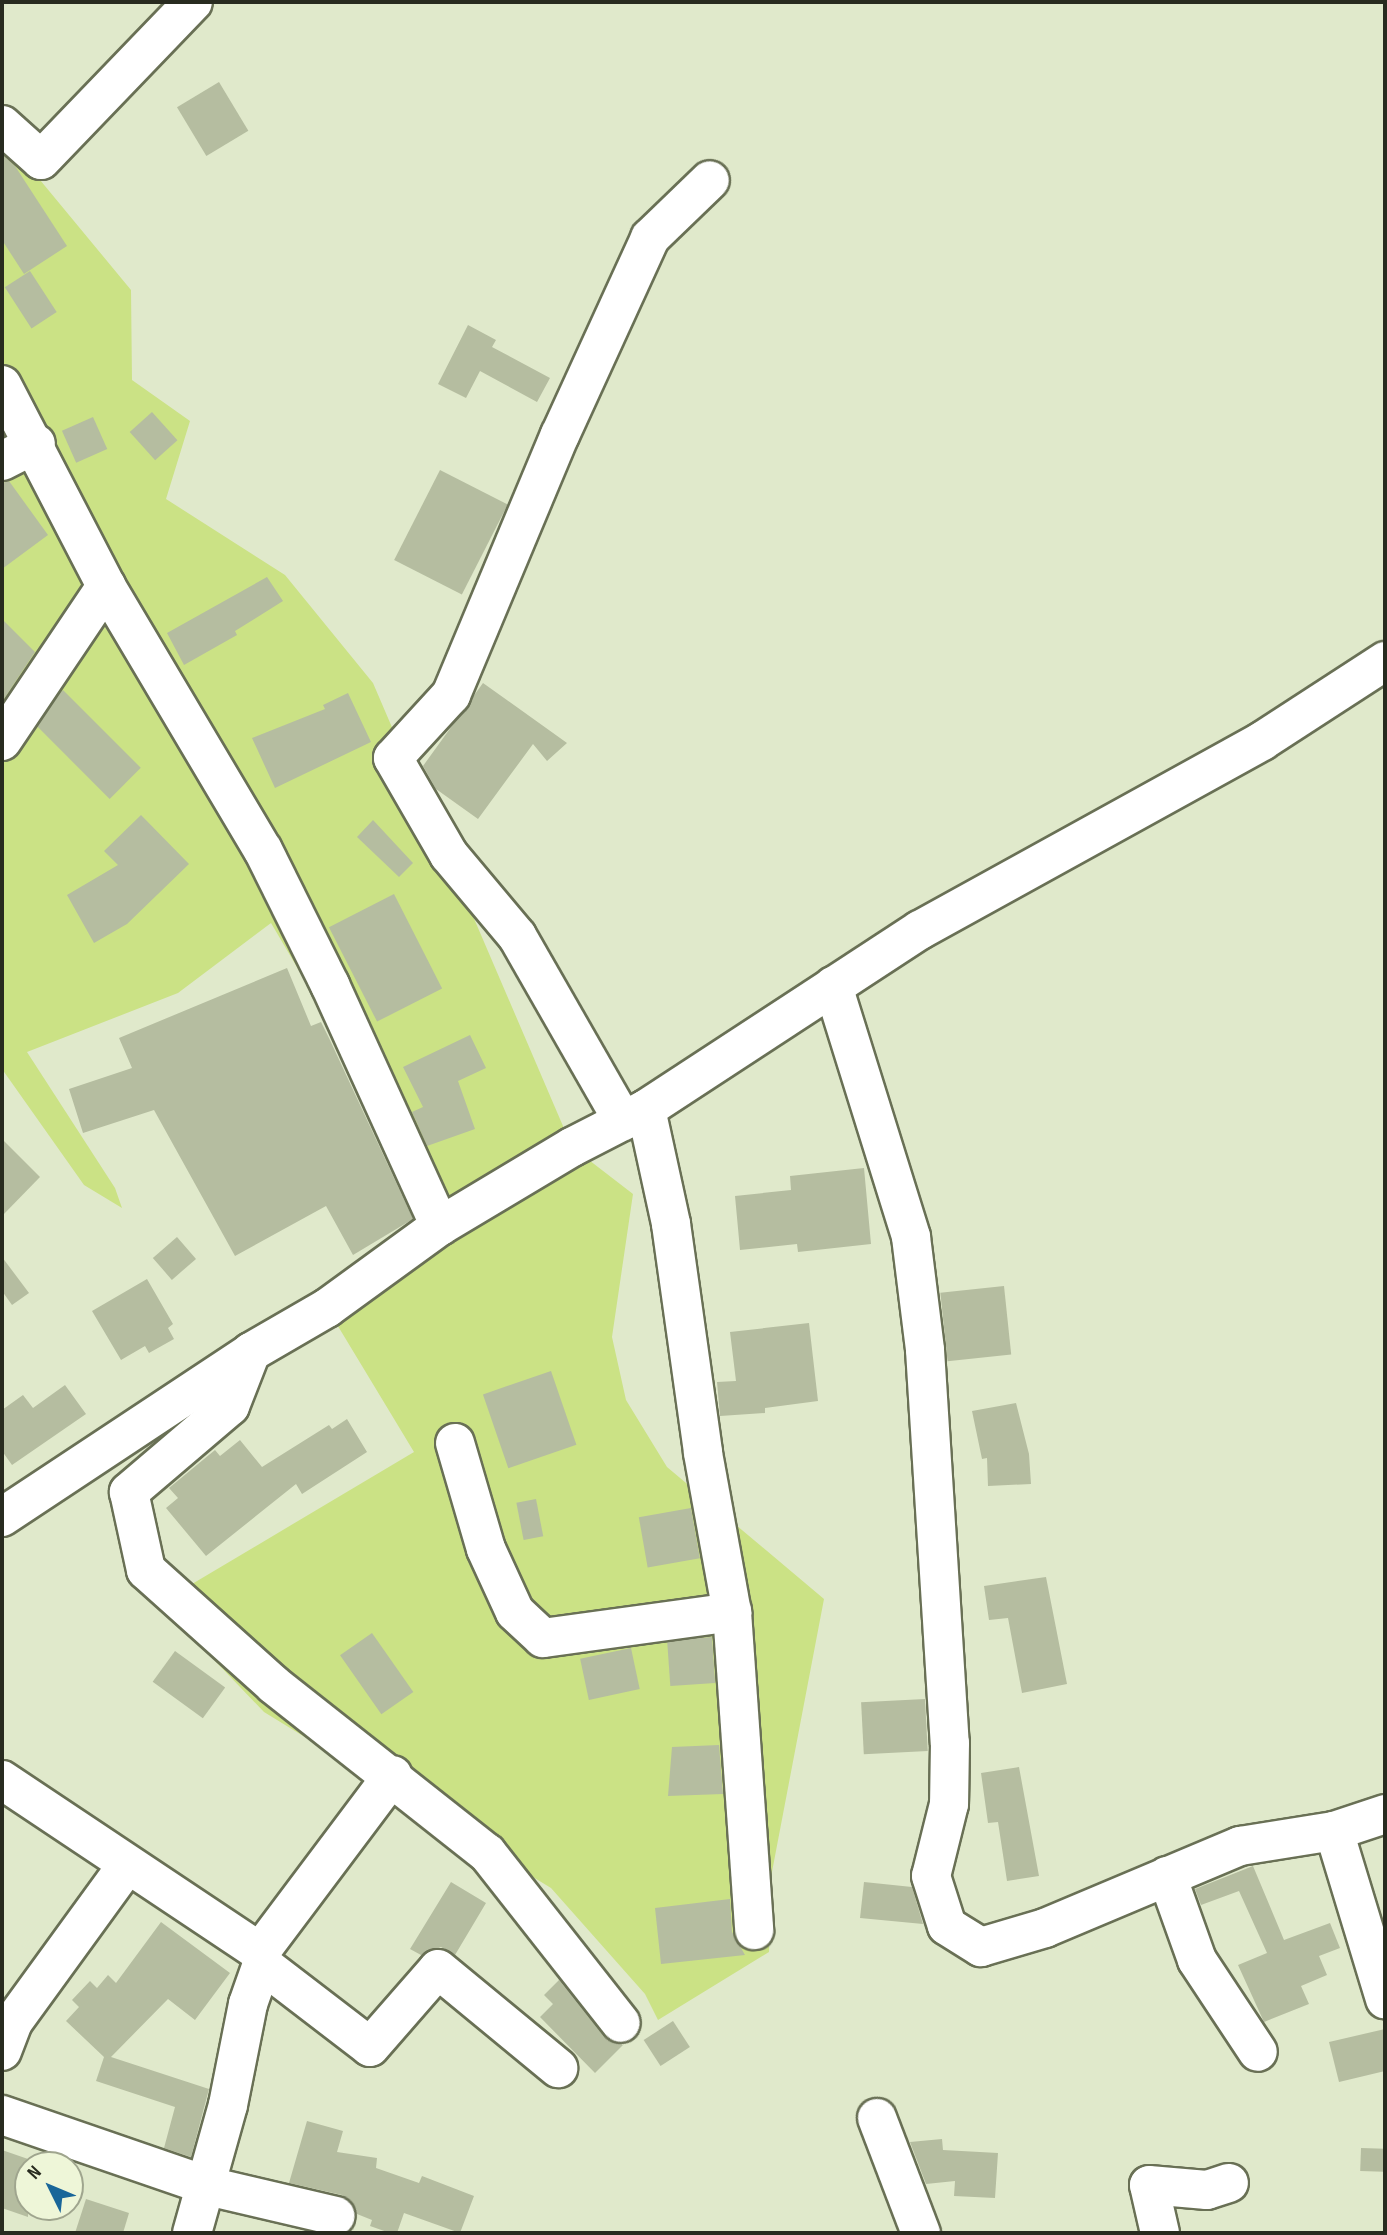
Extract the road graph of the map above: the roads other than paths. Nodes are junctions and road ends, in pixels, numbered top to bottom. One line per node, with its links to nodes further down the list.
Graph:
1 (193, 2): 2 (street)
2 (2, 125)
3 (710, 180): 11 (street)
4 (2, 385): 5 (street)
5 (36, 444): 6 (street); 7 (street)
6 (2, 461)
7 (106, 586): 9 (street); 12 (street)
8 (1385, 661): 10 (street)
9 (2, 741)
10 (833, 986): 11 (street); 22 (street)
11 (635, 1115): 12 (street); 16 (street)
12 (440, 1226): 13 (street)
13 (251, 1352): 15 (street); 17 (street)
14 (455, 1443): 16 (street)
15 (3, 1515)
16 (732, 1612): 23 (street)
17 (393, 1775): 24 (street); 26 (street)
18 (2, 1780): 21 (street)
19 (1385, 1814): 20 (street)
20 (1334, 1831): 22 (street); 25 (street)
21 (127, 1865): 24 (street); 27 (street)
22 (1167, 1876): 28 (street)
23 (754, 1930)
24 (261, 1958): 29 (street); 33 (street)
25 (1385, 1999)
26 (621, 2023)
27 (2, 2051)
28 (1258, 2052)
29 (558, 2068)
30 (2, 2115): 33 (street)
31 (877, 2118): 36 (street)
32 (1228, 2183): 37 (street)
33 (208, 2186): 34 (street); 35 (street)
34 (336, 2216)
35 (192, 2233)
36 (921, 2233)
37 (1160, 2233)

